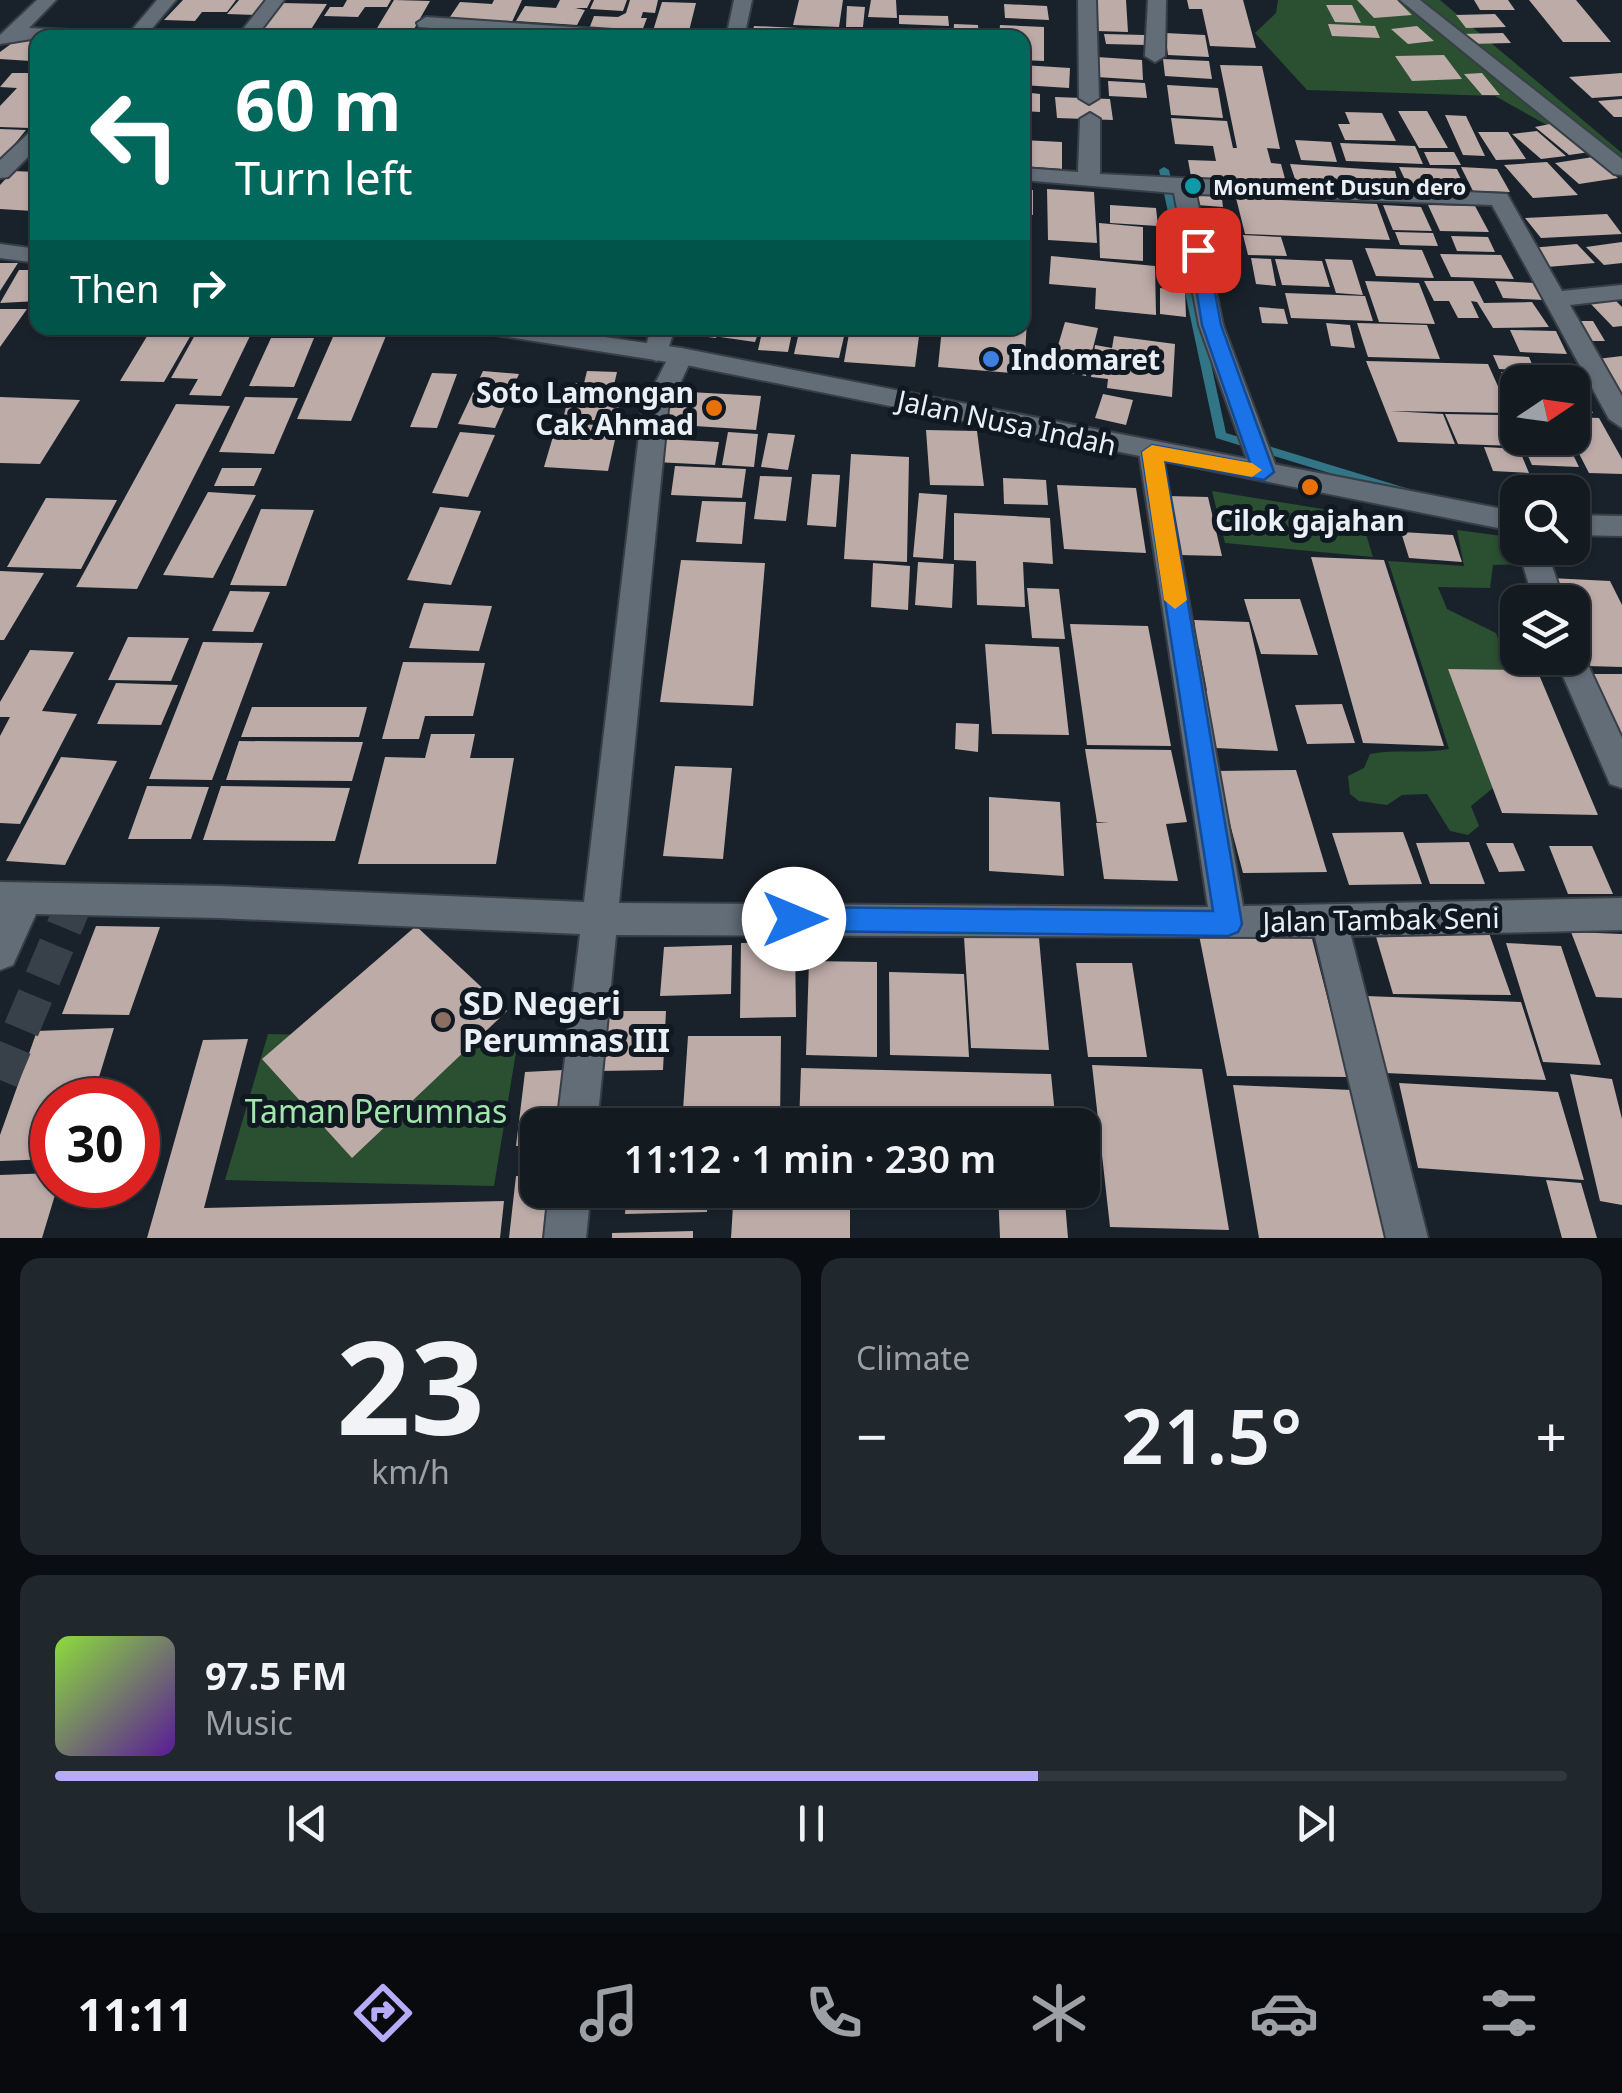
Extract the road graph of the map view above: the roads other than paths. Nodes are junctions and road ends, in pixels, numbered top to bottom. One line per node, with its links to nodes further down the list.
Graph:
1 (47, 0): 10 (street)
2 (167, 0): 11 (street)
3 (275, 0): 12 (street)
4 (440, 0): 13 (street)
5 (743, 0): 14 (street)
6 (1087, 0): 21 (street)
7 (1158, 0): 16 (street)
8 (1409, 0): 18 (street)
9 (0, 14): 10 (street)
10 (31, 17): 15 (street)
11 (141, 30)
12 (251, 30)
13 (423, 30)
14 (737, 30)
15 (7, 39)
16 (1154, 56)
17 (30, 143): 19 (street)
18 (1622, 169)
19 (0, 172)
20 (1030, 174): 21 (street)
21 (1089, 178): 22 (street)
22 (1184, 187): 26 (street); 31 (street)
23 (0, 250): 24 (street)
24 (30, 255)
25 (1622, 292): 26 (street)
26 (1554, 299): 29 (street)
27 (566, 335): 28 (street, Jalan Nusa Indah)
28 (667, 345): 30 (street, Jalan Nusa Indah); 39 (street)
29 (1622, 419)
30 (1152, 452): 31 (street, Jalan Nusa Indah); 41 (street)
31 (1264, 472): 32 (street, Jalan Nusa Indah)
32 (1500, 518)
33 (1590, 525): 34 (street)
34 (1622, 526)
35 (1578, 675): 36 (street)
36 (1622, 774)
37 (13, 898): 39 (street, Jalan Tambak Seni); 42 (street)
38 (1622, 914): 40 (street, Jalan Tambak Seni)
39 (600, 919): 41 (street, Jalan Tambak Seni); 43 (street)
40 (1329, 920): 41 (street, Jalan Tambak Seni); 46 (street)
41 (1228, 924)
42 (0, 953)
43 (579, 1108)
44 (568, 1208): 45 (street)
45 (565, 1238)
46 (1408, 1238)

